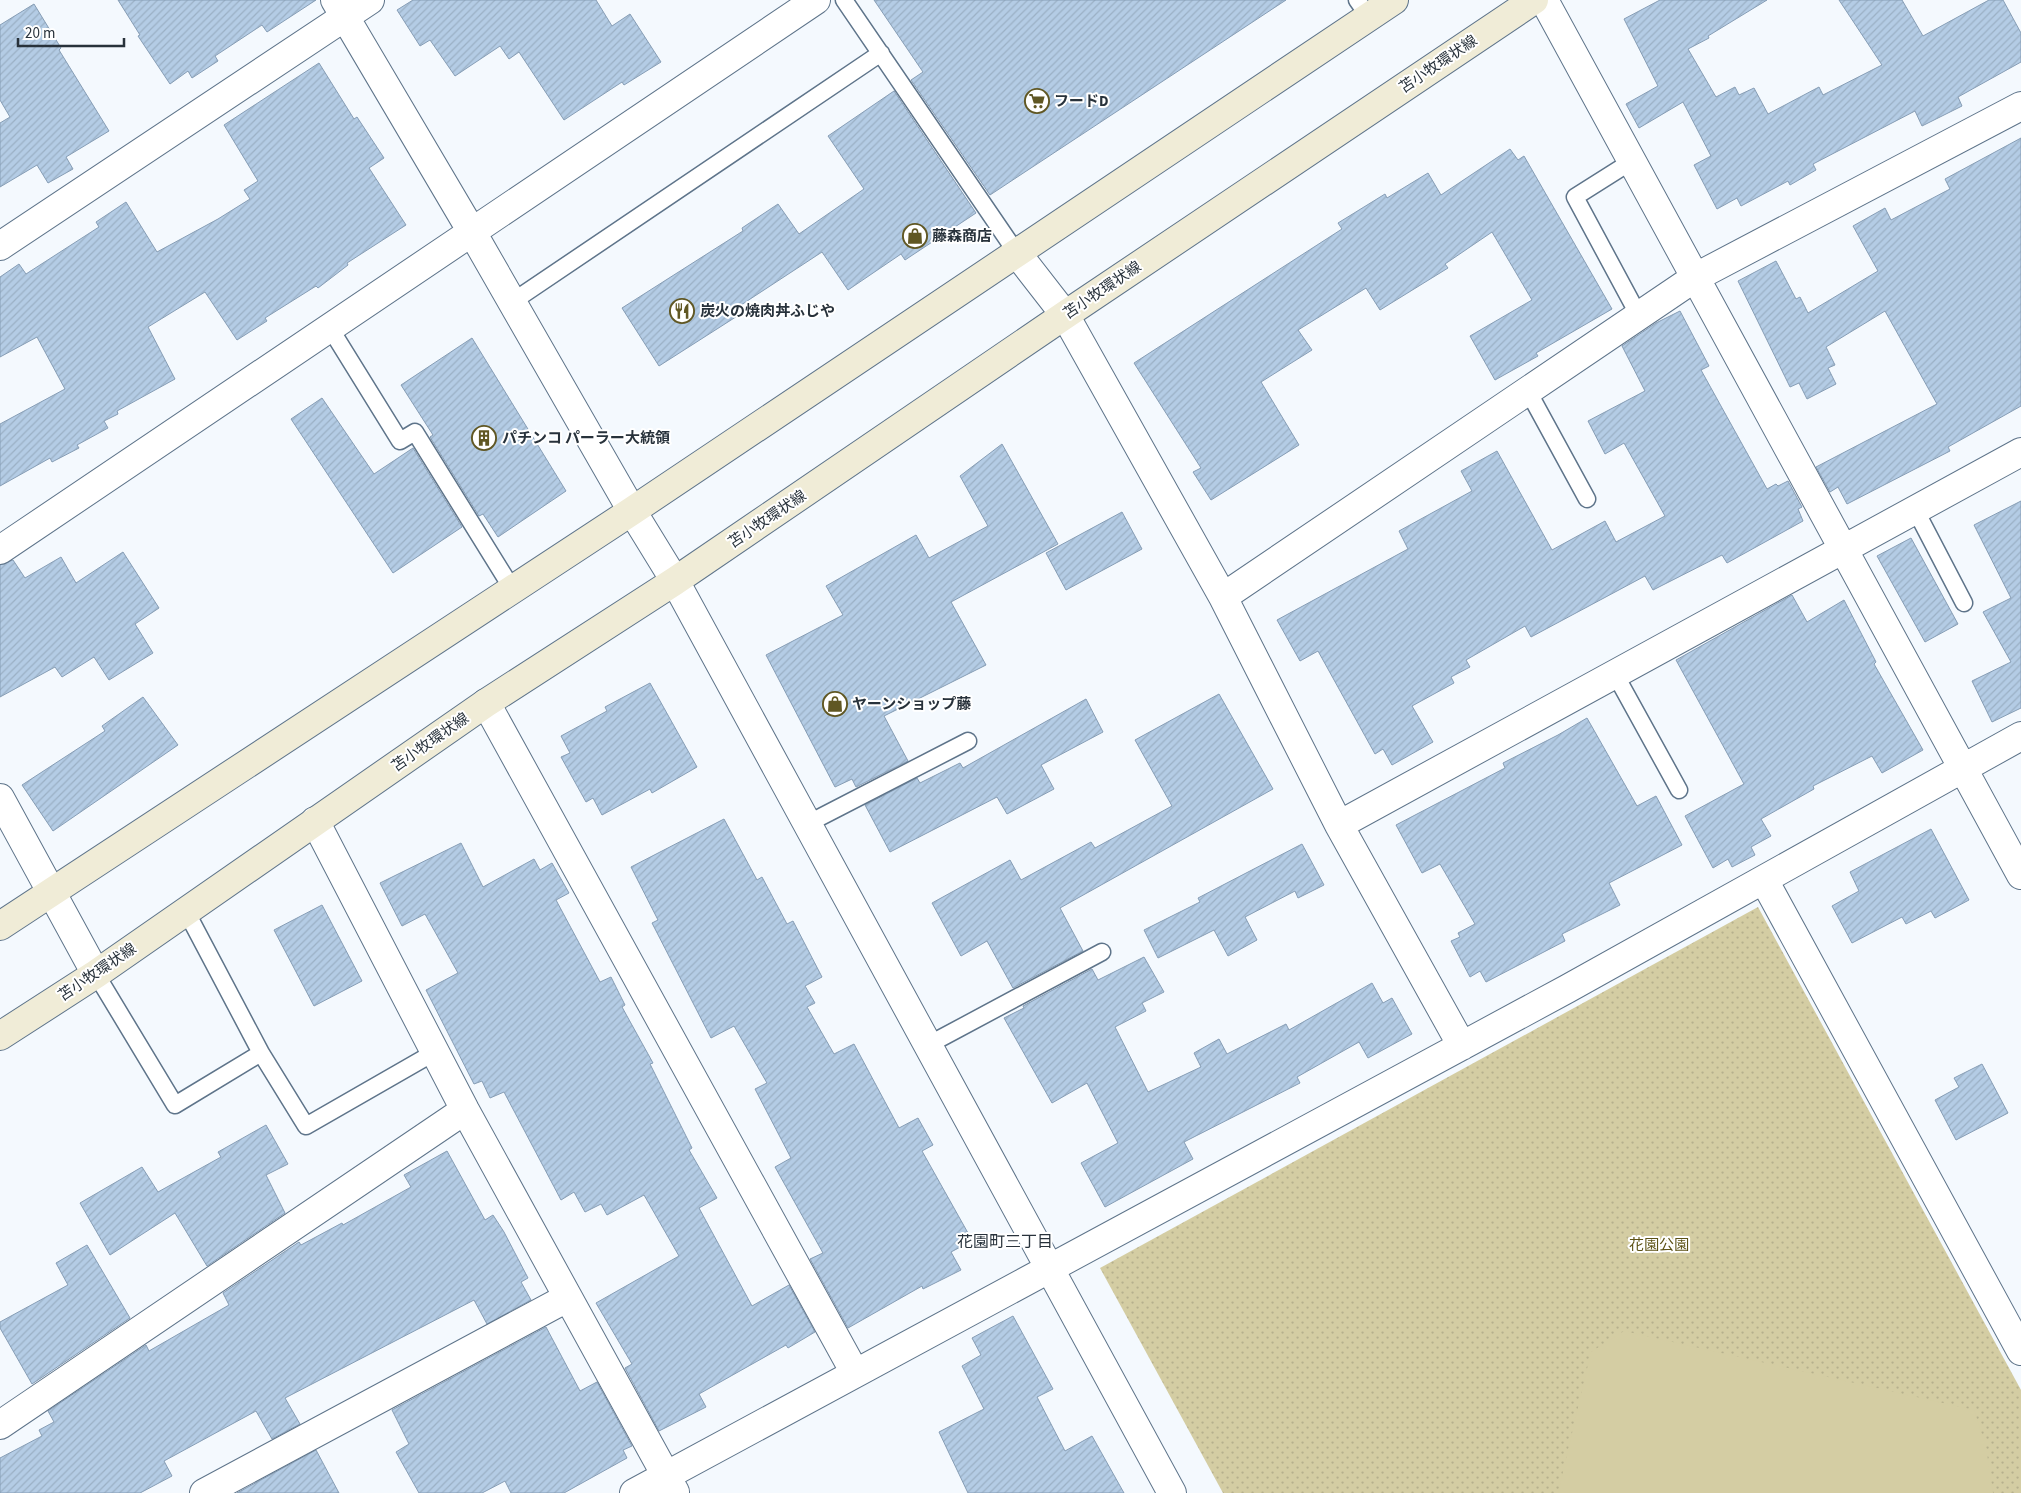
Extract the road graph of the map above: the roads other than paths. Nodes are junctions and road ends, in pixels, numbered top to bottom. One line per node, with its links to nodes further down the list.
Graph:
1 (370, 0): 7 (street)
2 (816, 0): 12 (street)
3 (844, 0): 9 (lane)
4 (1394, 0): 8 (main road)
5 (1534, 0): 17 (main road, 苫小牧環状線)
6 (1544, 0): 11 (street)
7 (340, 8): 12 (street); 13 (street)
8 (1363, 8): 14 (main road)
9 (881, 54): 14 (lane); 16 (lane)
10 (2021, 106): 15 (street)
11 (1632, 161): 15 (street); 18 (lane)
12 (472, 232): 16 (street); 19 (street)
13 (0, 246)
14 (1016, 252): 17 (street); 24 (main road)
15 (1696, 277): 18 (street); 25 (street)
16 (512, 302): 24 (street)
17 (1065, 315): 27 (main road, 苫小牧環状線); 29 (street)
18 (1639, 316): 20 (street)
19 (330, 328): 26 (street); 28 (lane)
20 (1528, 391): 22 (lane); 29 (street)
21 (2021, 452): 23 (street)
22 (1587, 499)
23 (1915, 509): 25 (street); 30 (lane)
24 (632, 512): 27 (street); 28 (main road)
25 (1842, 549): 31 (street); 35 (street)
26 (0, 550)
27 (675, 581): 32 (main road, 苫小牧環状線); 39 (street)
28 (513, 590): 43 (main road)
29 (1223, 597): 40 (street)
30 (1964, 603)
31 (1615, 674): 36 (lane); 40 (street)
32 (486, 703): 38 (main road, 苫小牧環状線); 57 (street)
33 (2021, 736): 35 (street)
34 (968, 741): 39 (lane)
35 (1963, 766): 41 (street); 42 (street)
36 (1679, 790)
37 (0, 798): 43 (street)
38 (315, 821): 44 (main road, 苫小牧環状線); 51 (street)
39 (807, 824): 49 (street)
40 (1340, 825): 50 (street)
41 (2021, 875)
42 (1764, 880): 50 (street); 56 (street)
43 (51, 891): 45 (main road); 47 (street)
44 (186, 911): 47 (main road, 苫小牧環状線); 52 (lane)
45 (0, 926)
46 (1102, 952): 49 (lane)
47 (96, 974): 48 (main road, 苫小牧環状線); 52 (lane)
48 (0, 1036)
49 (928, 1045): 54 (street)
50 (1462, 1046): 54 (street)
51 (435, 1052): 52 (lane); 53 (street)
52 (261, 1053)
53 (465, 1110): 55 (street); 58 (street)
54 (1050, 1267): 57 (street); 62 (street)
55 (567, 1298): 59 (street); 60 (street)
56 (2021, 1351)
57 (855, 1374): 59 (street)
58 (0, 1425)
59 (671, 1485): 61 (street)
60 (204, 1493)
61 (634, 1493)
62 (1172, 1493)

